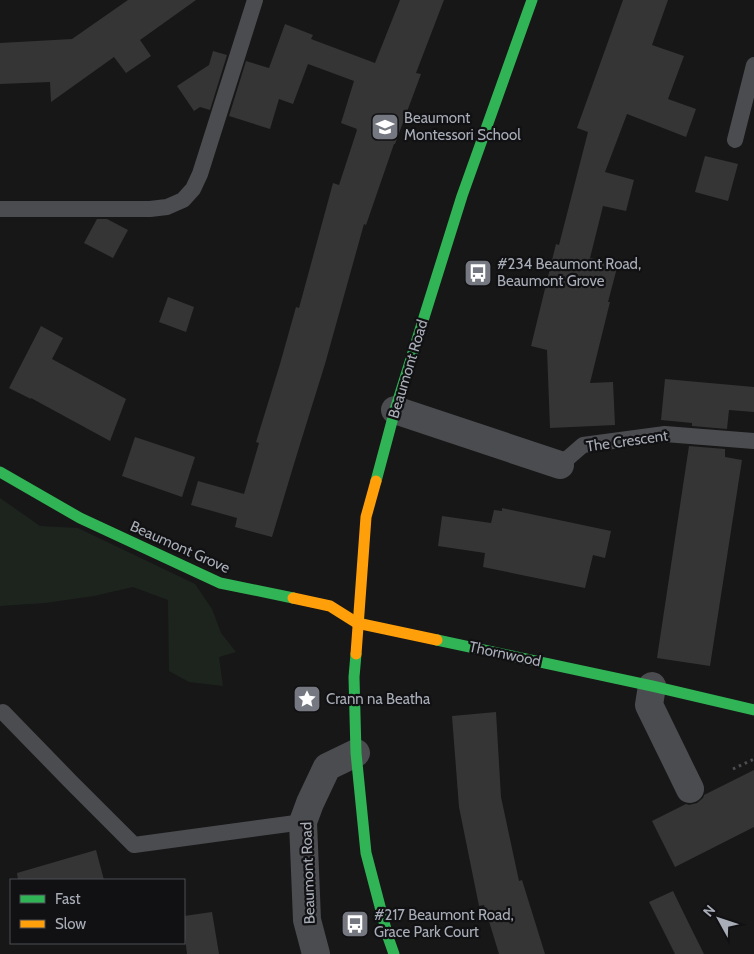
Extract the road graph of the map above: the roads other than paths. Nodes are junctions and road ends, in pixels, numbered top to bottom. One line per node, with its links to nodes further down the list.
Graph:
1 (255, 0): 5 (lane)
2 (532, 0): 6 (street, Beaumont Road)
3 (754, 65): 4 (lane)
4 (735, 140)
5 (0, 208)
6 (395, 410): 8 (street, The Crescent); 10 (street, Beaumont Road)
7 (754, 442): 8 (lane, The Crescent)
8 (560, 465)
9 (0, 472): 10 (street, Beaumont Grove)
10 (357, 623): 11 (street, Thornwood); 14 (street, Beaumont Road)
11 (652, 686): 12 (street, Thornwood); 15 (street)
12 (754, 710)
13 (3, 712): 16 (lane)
14 (356, 753): 16 (street, Beaumont Road); 18 (street, Beaumont Road)
15 (690, 789)
16 (303, 822): 17 (street, Beaumont Road)
17 (316, 954)
18 (394, 954)

